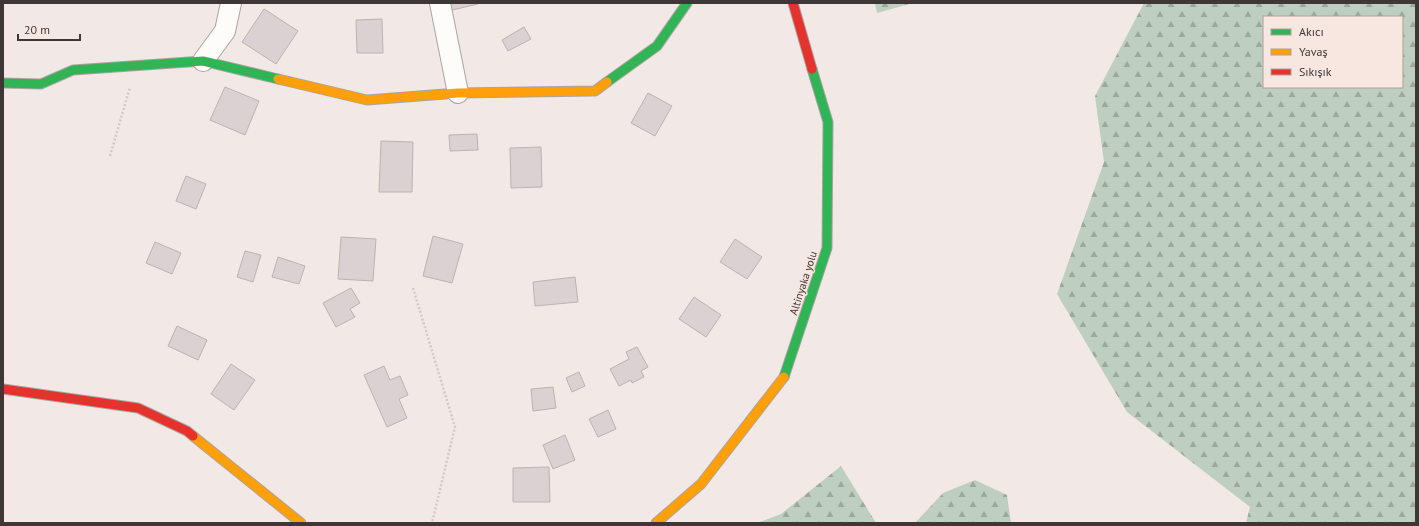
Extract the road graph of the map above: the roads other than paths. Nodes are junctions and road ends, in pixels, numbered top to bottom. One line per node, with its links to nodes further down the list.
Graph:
1 (231, 3): 5 (street)
2 (440, 3): 7 (street)
3 (687, 3): 7 (street)
4 (793, 3): 10 (street, Altinyaka yolu)
5 (203, 61): 6 (street); 7 (street)
6 (3, 83)
7 (458, 93)
8 (3, 388): 9 (street)
9 (301, 523)
10 (656, 523)

